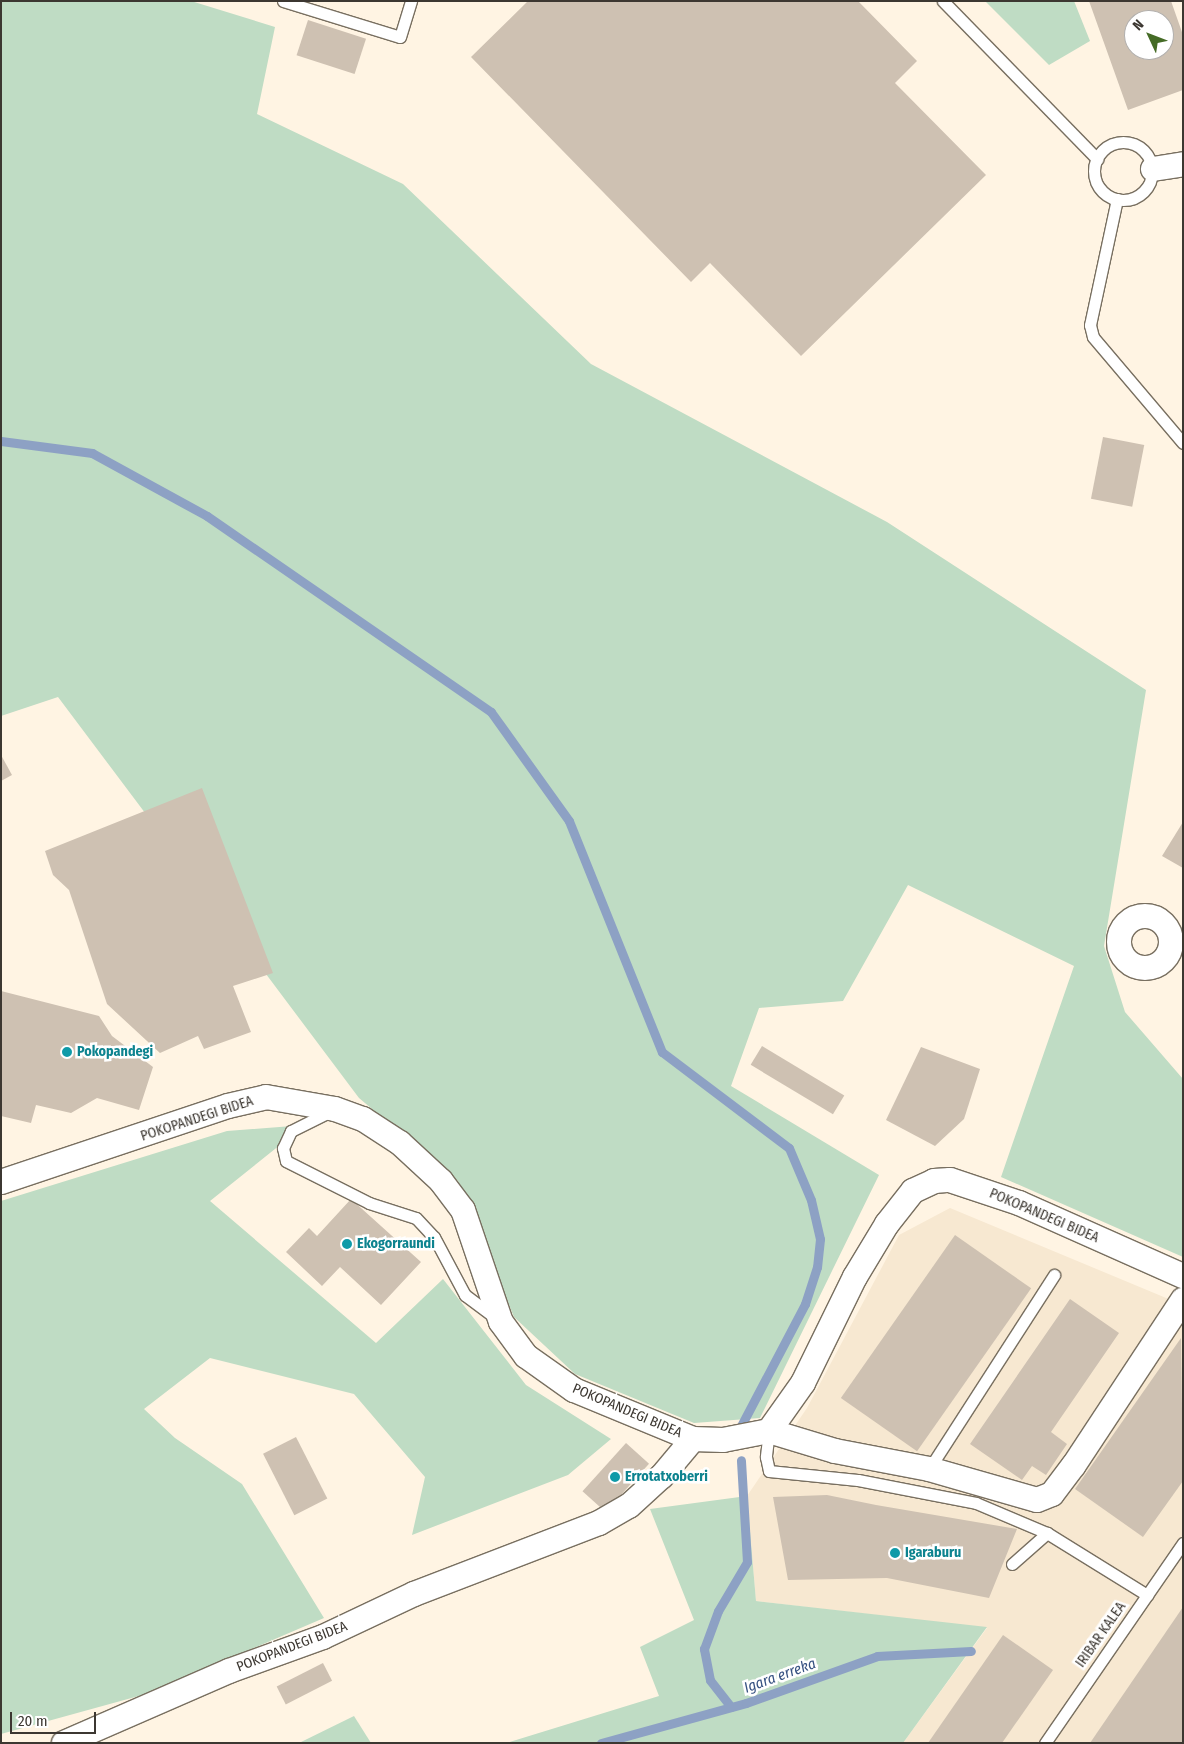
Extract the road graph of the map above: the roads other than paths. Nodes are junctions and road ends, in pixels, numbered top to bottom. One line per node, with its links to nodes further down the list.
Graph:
1 (284, 1): 2 (lane)
2 (411, 1)
3 (943, 1): 4 (lane)
4 (1097, 159): 6 (lane); 7 (lane)
5 (1183, 164): 6 (street)
6 (1153, 169): 7 (lane)
7 (1118, 199): 8 (lane)
8 (1183, 443)
9 (335, 1109): 10 (street, POKOPANDEGI BIDEA); 14 (street, POKOPANDEGI BIDEA); 14 (lane)
10 (1, 1182)
11 (1054, 1275): 17 (lane)
12 (1183, 1276): 15 (street, POKOPANDEGI BIDEA)
13 (1183, 1300): 17 (street, POKOPANDEGI BIDEA)
14 (501, 1322): 16 (street, POKOPANDEGI BIDEA)
15 (770, 1432): 16 (street, POKOPANDEGI BIDEA); 17 (street, POKOPANDEGI BIDEA); 18 (lane)
16 (693, 1439): 22 (street, POKOPANDEGI BIDEA)
17 (929, 1469)
18 (1047, 1533): 20 (lane); 21 (lane)
19 (1183, 1543): 21 (lane, IRIBAR KALEA)
20 (1012, 1564)
21 (1147, 1595): 23 (lane, IRIBAR KALEA)
22 (64, 1743)
23 (1045, 1743)

